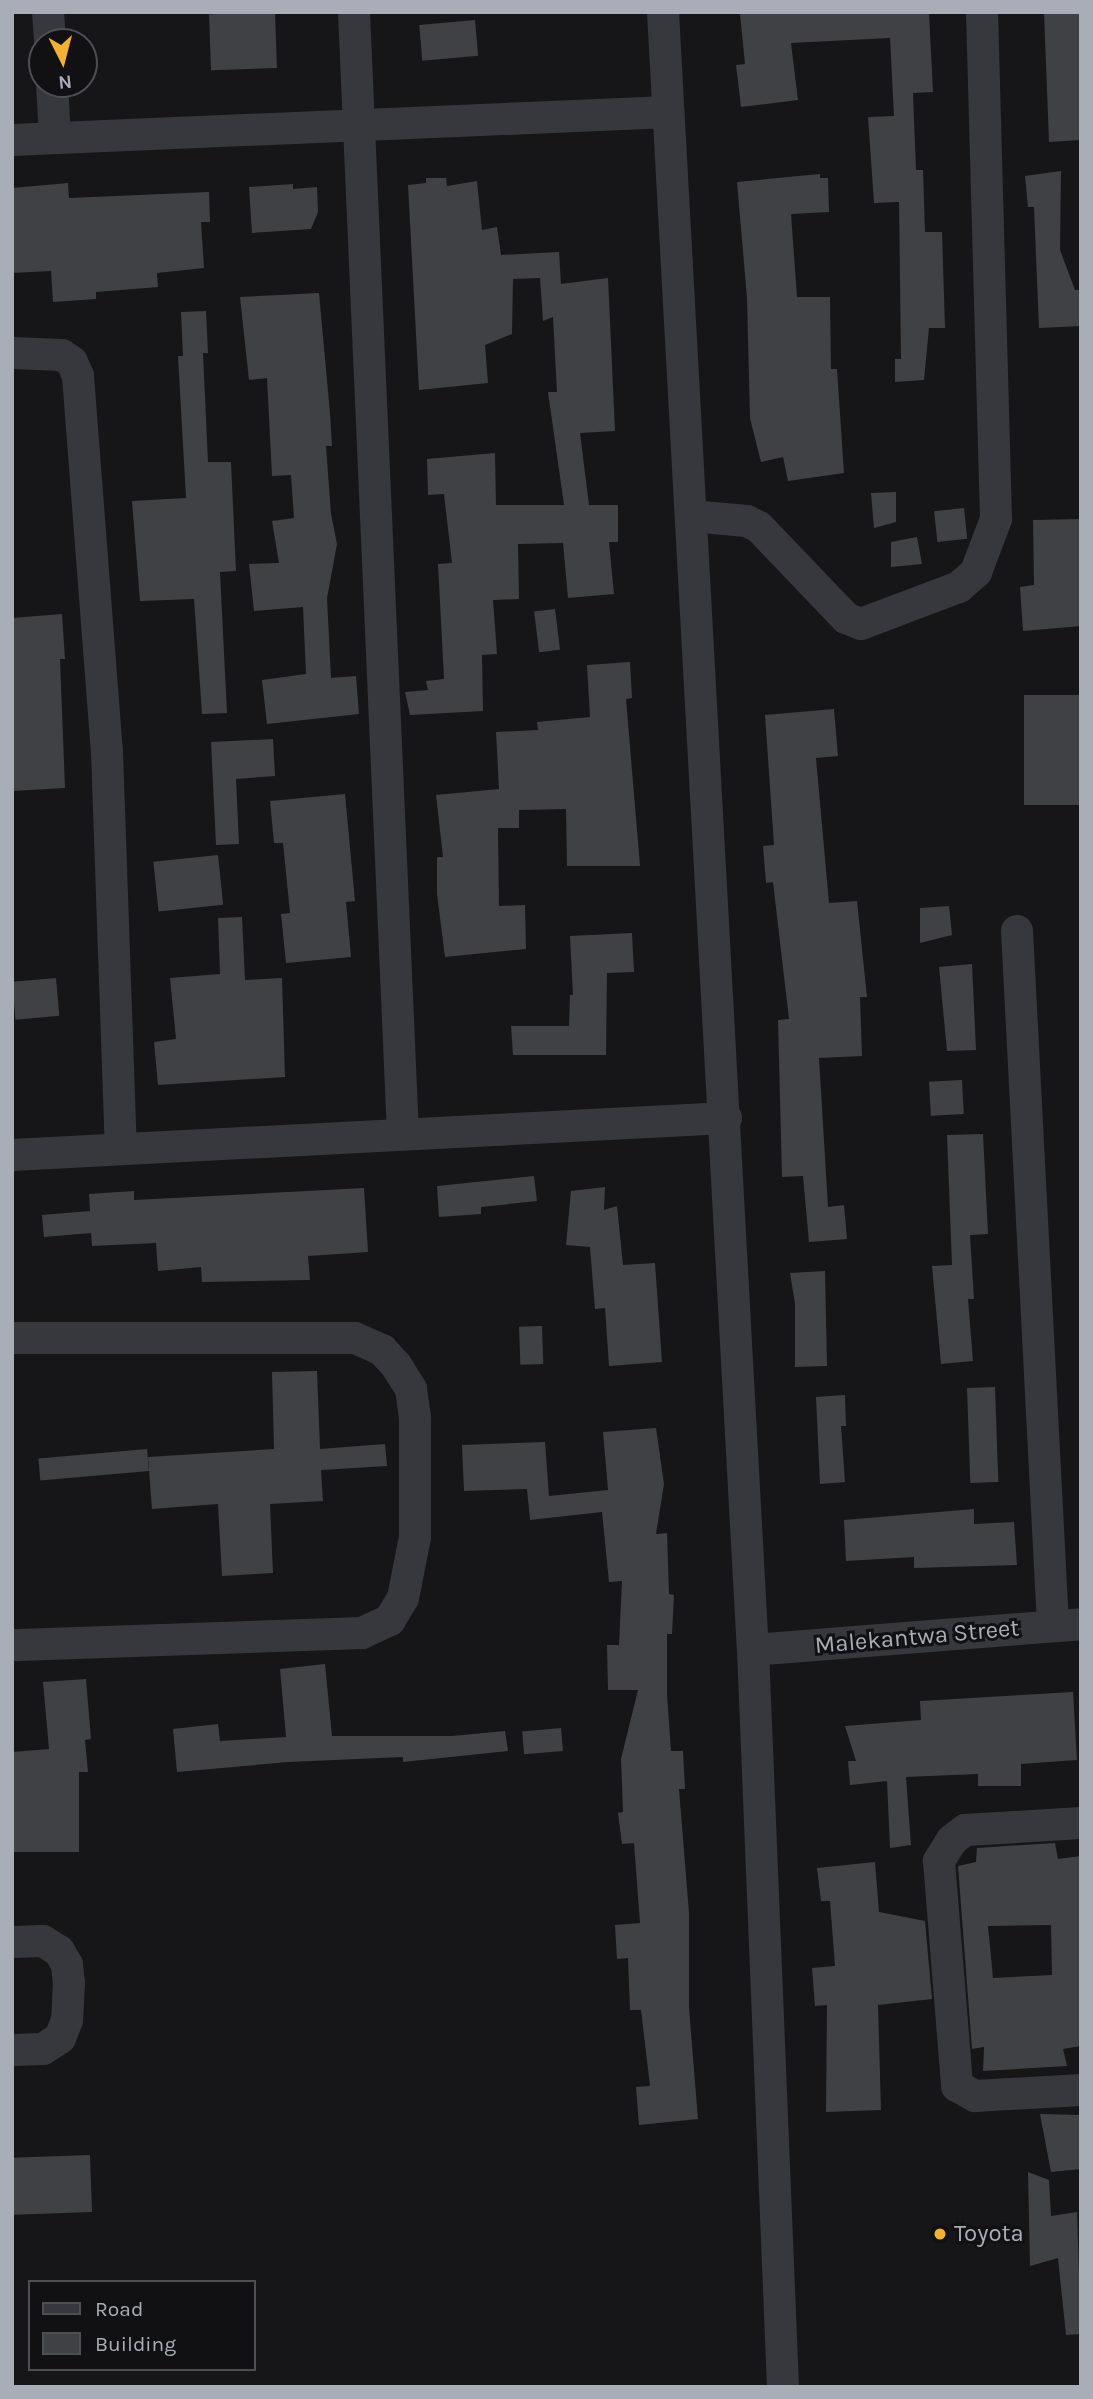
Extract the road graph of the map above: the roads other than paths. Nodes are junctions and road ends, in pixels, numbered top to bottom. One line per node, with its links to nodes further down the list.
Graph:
1 (354, 12): 6 (street)
2 (663, 12): 5 (street)
3 (982, 12): 10 (street)
4 (53, 98): 7 (street)
5 (668, 112): 6 (street); 10 (street)
6 (359, 124): 7 (street); 13 (street)
7 (55, 138): 8 (street)
8 (12, 140)
9 (12, 353): 14 (street)
10 (691, 516): 12 (street)
11 (1017, 931): 17 (street)
12 (726, 1118): 13 (street); 19 (street)
13 (403, 1133): 14 (street)
14 (121, 1149): 15 (street)
15 (12, 1155)
16 (12, 1338): 18 (street)
17 (1067, 1625): 19 (street, Malekantwa Street)
18 (12, 1645)
19 (753, 1650): 24 (street)
20 (1081, 1824): 23 (street)
21 (12, 1942): 22 (street)
22 (12, 2050)
23 (1081, 2090)
24 (783, 2387)

